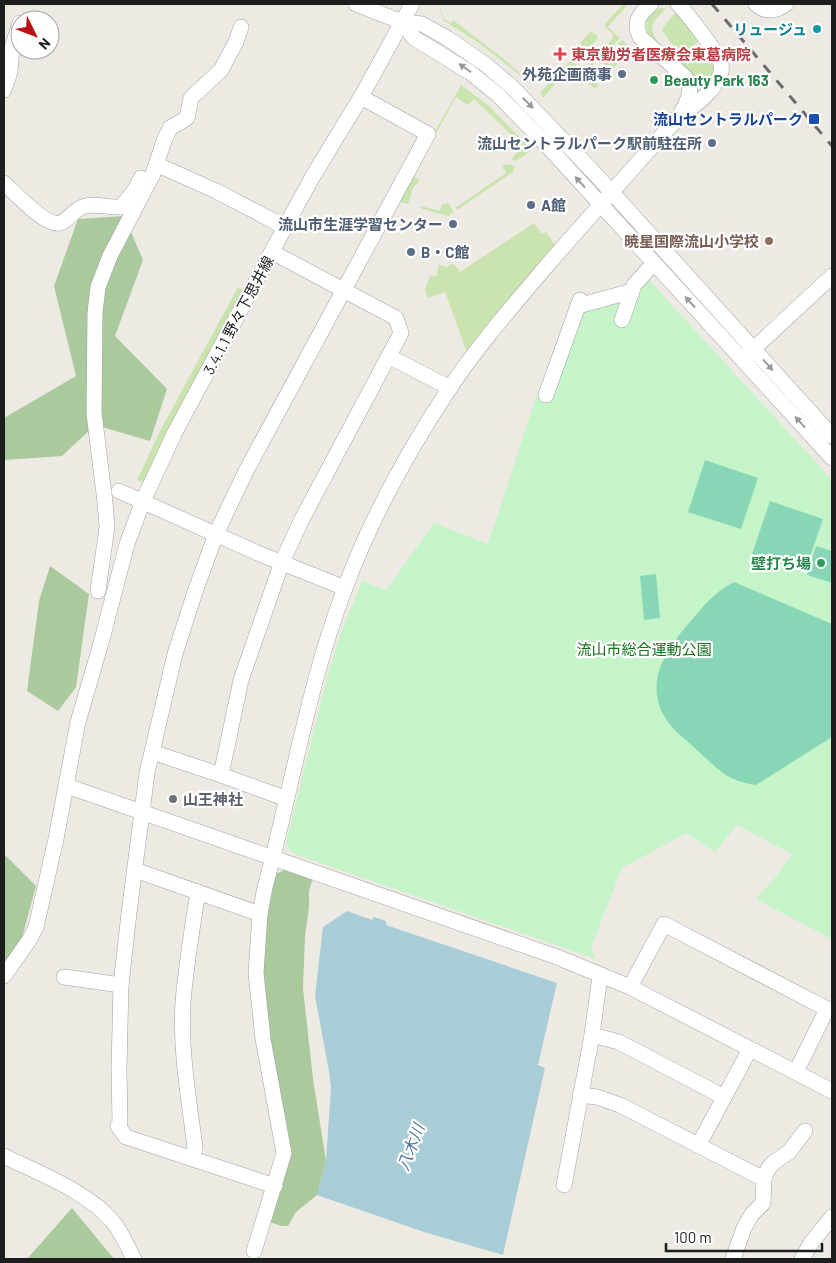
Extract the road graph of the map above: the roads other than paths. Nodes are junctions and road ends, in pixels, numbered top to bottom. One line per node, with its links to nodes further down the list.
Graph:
1 (356, 4): 7 (street)
2 (412, 4): 7 (street, 3.4.1.1 野々下思井線)
3 (651, 4): 11 (street)
4 (678, 4): 10 (street)
5 (756, 4): 6 (street)
6 (786, 4)
7 (402, 22): 13 (street, 3.4.1.1 野々下思井線); 17 (street, one-way to 17); 18 (street, one-way to 7)
8 (241, 27): 15 (street)
9 (11, 60): 12 (street)
10 (718, 81): 11 (street); 14 (street)
11 (690, 86): 14 (street)
12 (4, 90)
13 (361, 97): 19 (street, 3.4.1.1 野々下思井線); 23 (street)
14 (681, 114): 17 (street)
15 (155, 170): 16 (street); 19 (street); 38 (street)
16 (4, 183)
17 (611, 192): 18 (street); 26 (street)
18 (600, 204): 21 (street); 29 (street)
19 (285, 227): 20 (street, 3.4.1.1 野々下思井線)
20 (272, 252): 23 (street); 34 (street, 3.4.1.1 野々下思井線)
21 (654, 263): 24 (street); 28 (street, one-way to 21)
22 (832, 276): 26 (street)
23 (344, 290): 27 (street); 35 (street)
24 (632, 291): 25 (street); 30 (street)
25 (622, 320)
26 (754, 349): 28 (street); 31 (street, one-way to 31)
27 (390, 357): 29 (street); 36 (street)
28 (742, 359): 32 (street, one-way to 28)
29 (450, 388): 37 (street)
30 (546, 395)
31 (832, 436)
32 (832, 458)
33 (120, 491): 34 (street)
34 (143, 501): 35 (street); 41 (street, 3.4.1.1 野々下思井線)
35 (216, 534): 36 (street); 39 (street)
36 (282, 562): 37 (street); 40 (street)
37 (345, 588): 42 (street)
38 (98, 591)
39 (152, 752): 40 (street); 43 (street)
40 (220, 775): 42 (street)
41 (67, 786): 43 (street); 48 (street, 3.4.1.1 野々下思井線)
42 (287, 799): 44 (street)
43 (142, 812): 44 (street); 45 (street)
44 (272, 858): 47 (street); 49 (street)
45 (134, 870): 46 (street); 51 (street)
46 (198, 892): 47 (street); 62 (street)
47 (260, 914): 65 (street)
48 (4, 976)
49 (600, 976): 52 (street); 53 (street)
50 (64, 977): 51 (street)
51 (122, 985): 62 (street)
52 (630, 987): 54 (street); 55 (street)
53 (592, 1035): 57 (street); 58 (street)
54 (750, 1049): 55 (street); 58 (street)
55 (796, 1072): 56 (street)
56 (832, 1091)
57 (580, 1095): 60 (street); 64 (street)
58 (724, 1097): 60 (street)
59 (805, 1131): 63 (street)
60 (698, 1146): 63 (street)
61 (4, 1156): 68 (street)
62 (192, 1158): 65 (street)
63 (764, 1179): 69 (street)
64 (564, 1185)
65 (275, 1186): 67 (street)
66 (832, 1217): 70 (street)
67 (254, 1251)
68 (134, 1259)
69 (733, 1259)
70 (802, 1259)

